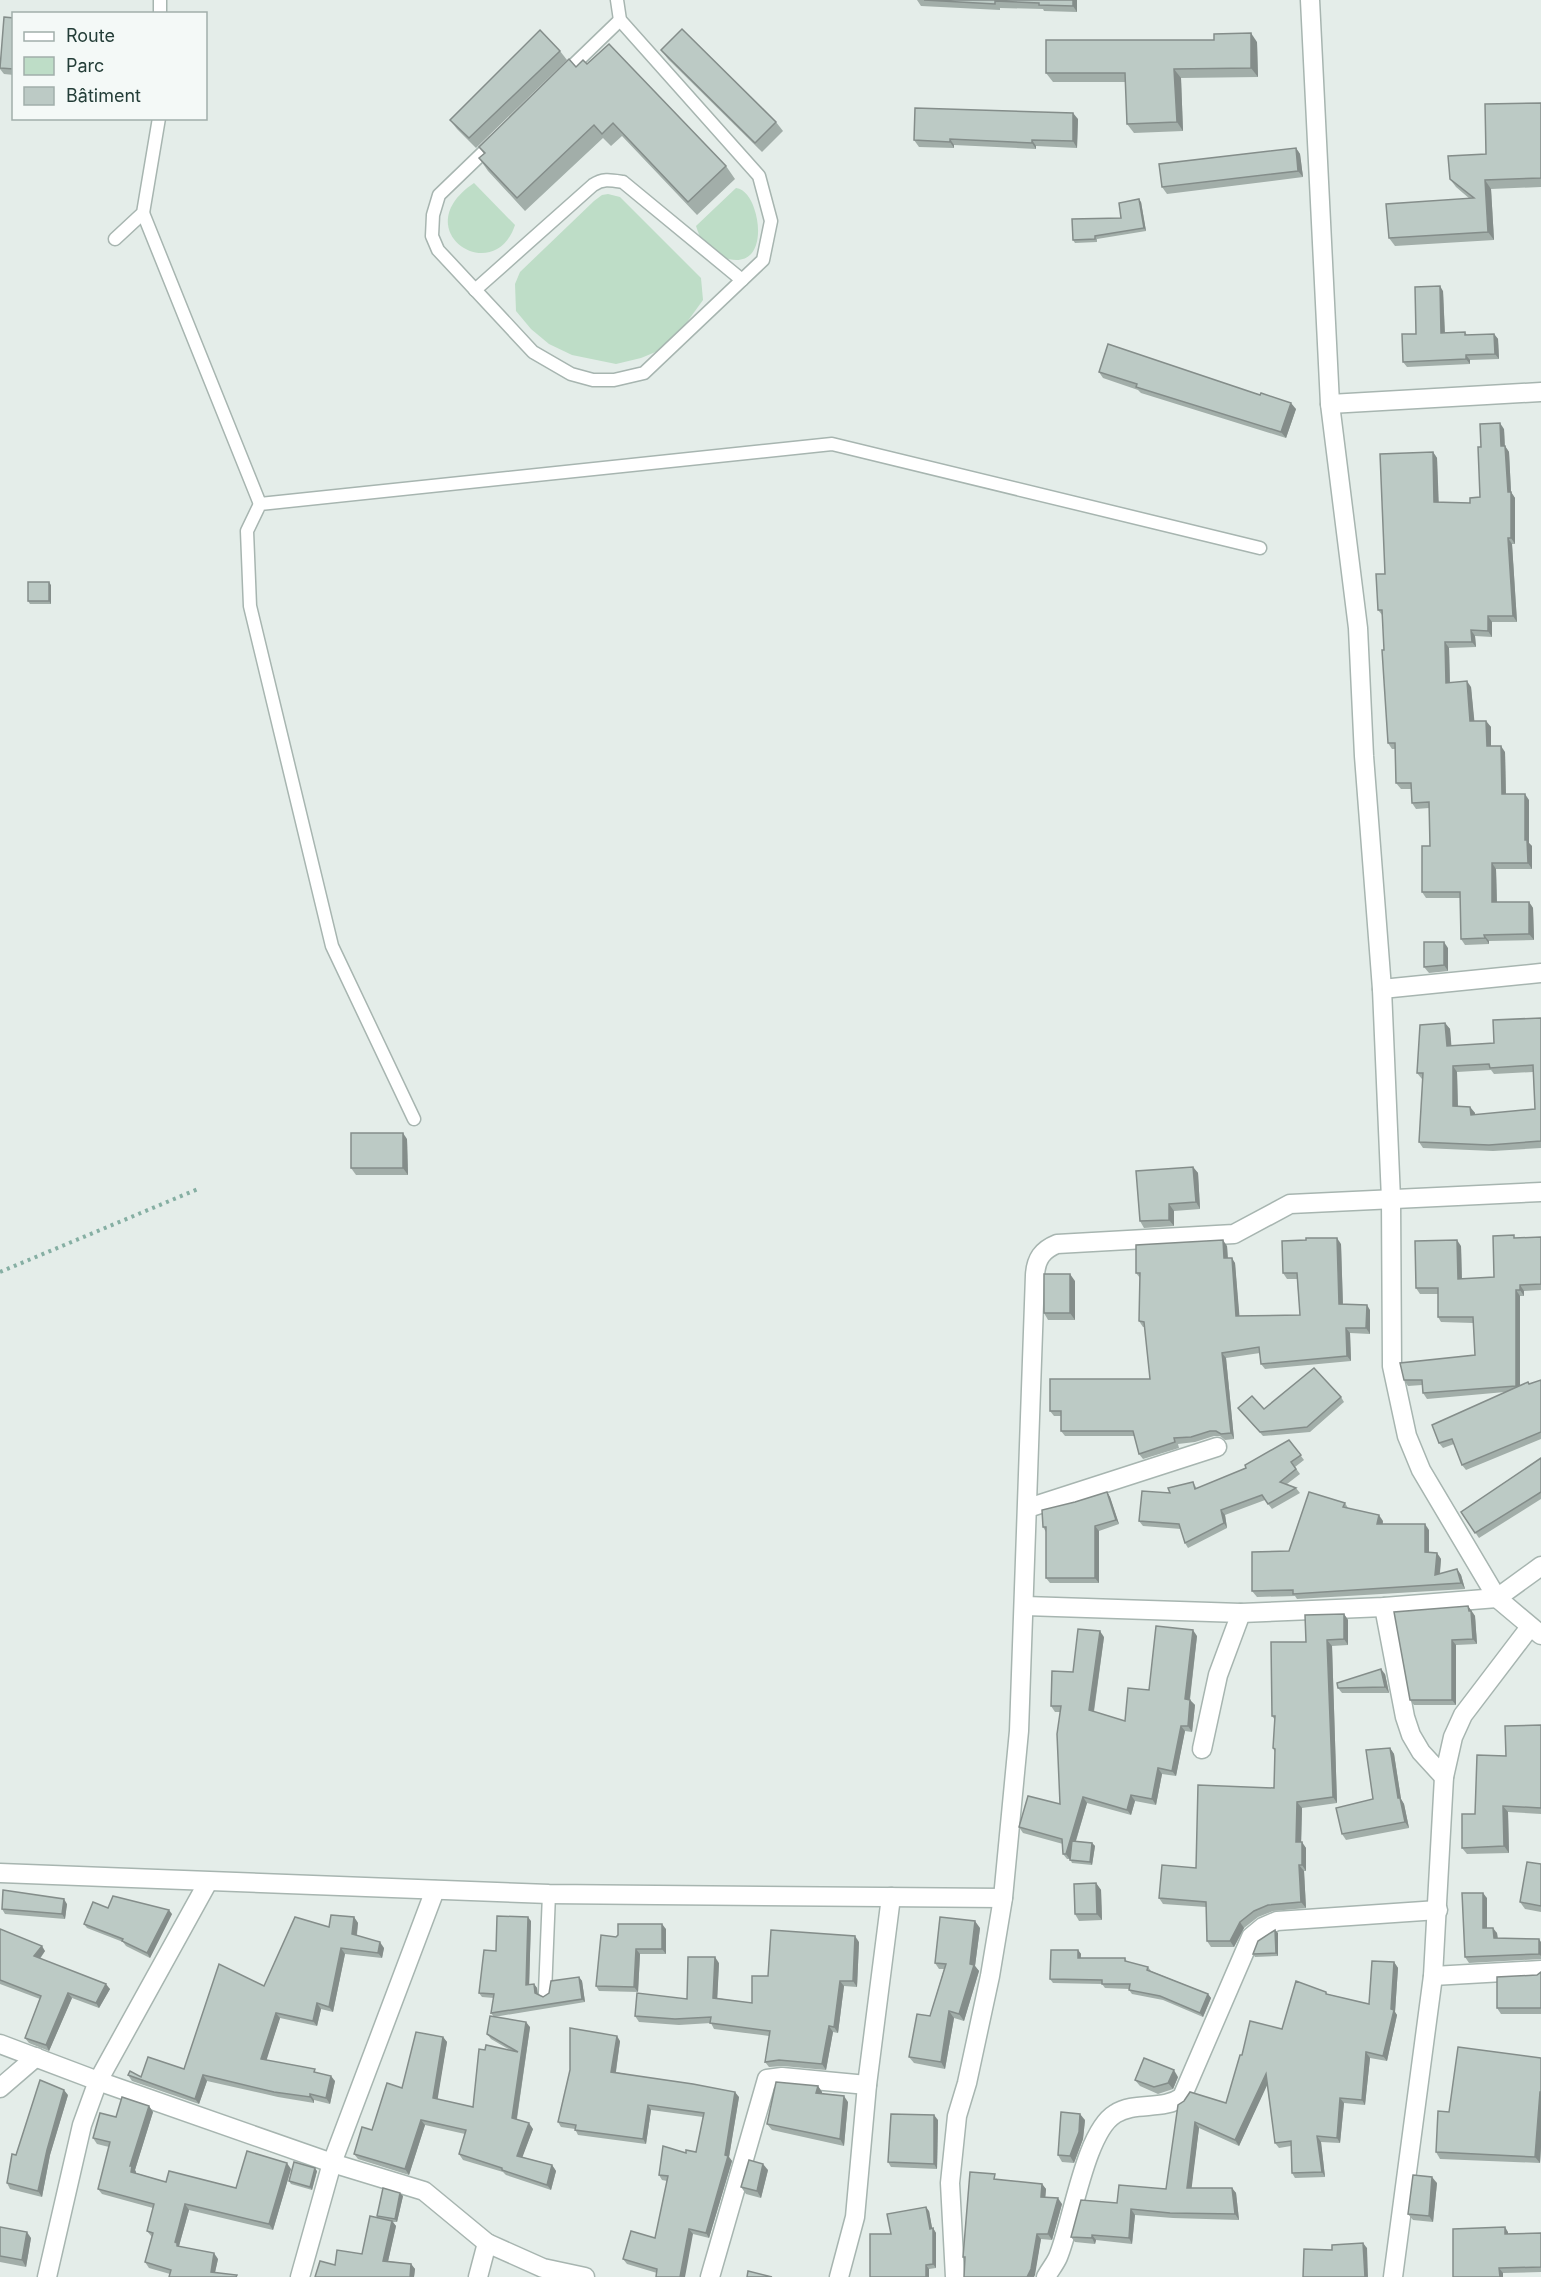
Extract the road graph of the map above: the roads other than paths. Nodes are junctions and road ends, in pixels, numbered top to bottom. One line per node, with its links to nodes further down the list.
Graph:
1 (617, 0): 3 (lane)
2 (1310, 0): 12 (street)
3 (620, 20): 4 (lane); 9 (lane)
4 (554, 83)
5 (159, 120): 7 (lane)
6 (505, 131): 10 (lane)
7 (144, 213): 8 (lane); 13 (lane)
8 (115, 239)
9 (742, 280): 10 (lane); 10 (lane)
10 (476, 290)
11 (1541, 392): 12 (street)
12 (1330, 404): 16 (street)
13 (260, 504): 14 (lane); 17 (lane)
14 (1260, 548)
15 (1541, 974): 16 (street)
16 (1382, 989): 19 (street)
17 (414, 1119)
18 (1541, 1192): 19 (street)
19 (1391, 1199): 21 (street); 23 (street)
20 (1217, 1447): 21 (street)
21 (1028, 1508): 24 (street)
22 (1541, 1566): 23 (street)
23 (1497, 1598): 25 (street); 27 (street)
24 (1025, 1606): 26 (street); 35 (street)
25 (1384, 1607): 26 (street); 29 (street)
26 (1240, 1613): 28 (street)
27 (1535, 1631): 29 (street)
28 (1202, 1749)
29 (1444, 1777): 36 (street)
30 (0, 1873): 31 (street)
31 (208, 1882): 32 (street); 42 (street)
32 (435, 1890): 33 (street); 45 (street)
33 (549, 1894): 34 (street); 39 (lane)
34 (891, 1897): 35 (street); 43 (street)
35 (1003, 1898): 53 (street)
36 (1438, 1910): 38 (street); 54 (street)
37 (1541, 1970): 38 (street)
38 (1433, 1976): 55 (street)
39 (544, 1993)
40 (0, 2044): 41 (street)
41 (36, 2057): 42 (street); 44 (street)
42 (98, 2081): 45 (street); 47 (street)
43 (867, 2085): 51 (street); 52 (street)
44 (0, 2088)
45 (332, 2163): 46 (street); 48 (street)
46 (487, 2243): 49 (street); 50 (street)
47 (47, 2277)
48 (300, 2277)
49 (478, 2277)
50 (585, 2277)
51 (710, 2277)
52 (839, 2277)
53 (955, 2277)
54 (1046, 2277)
55 (1393, 2277)

